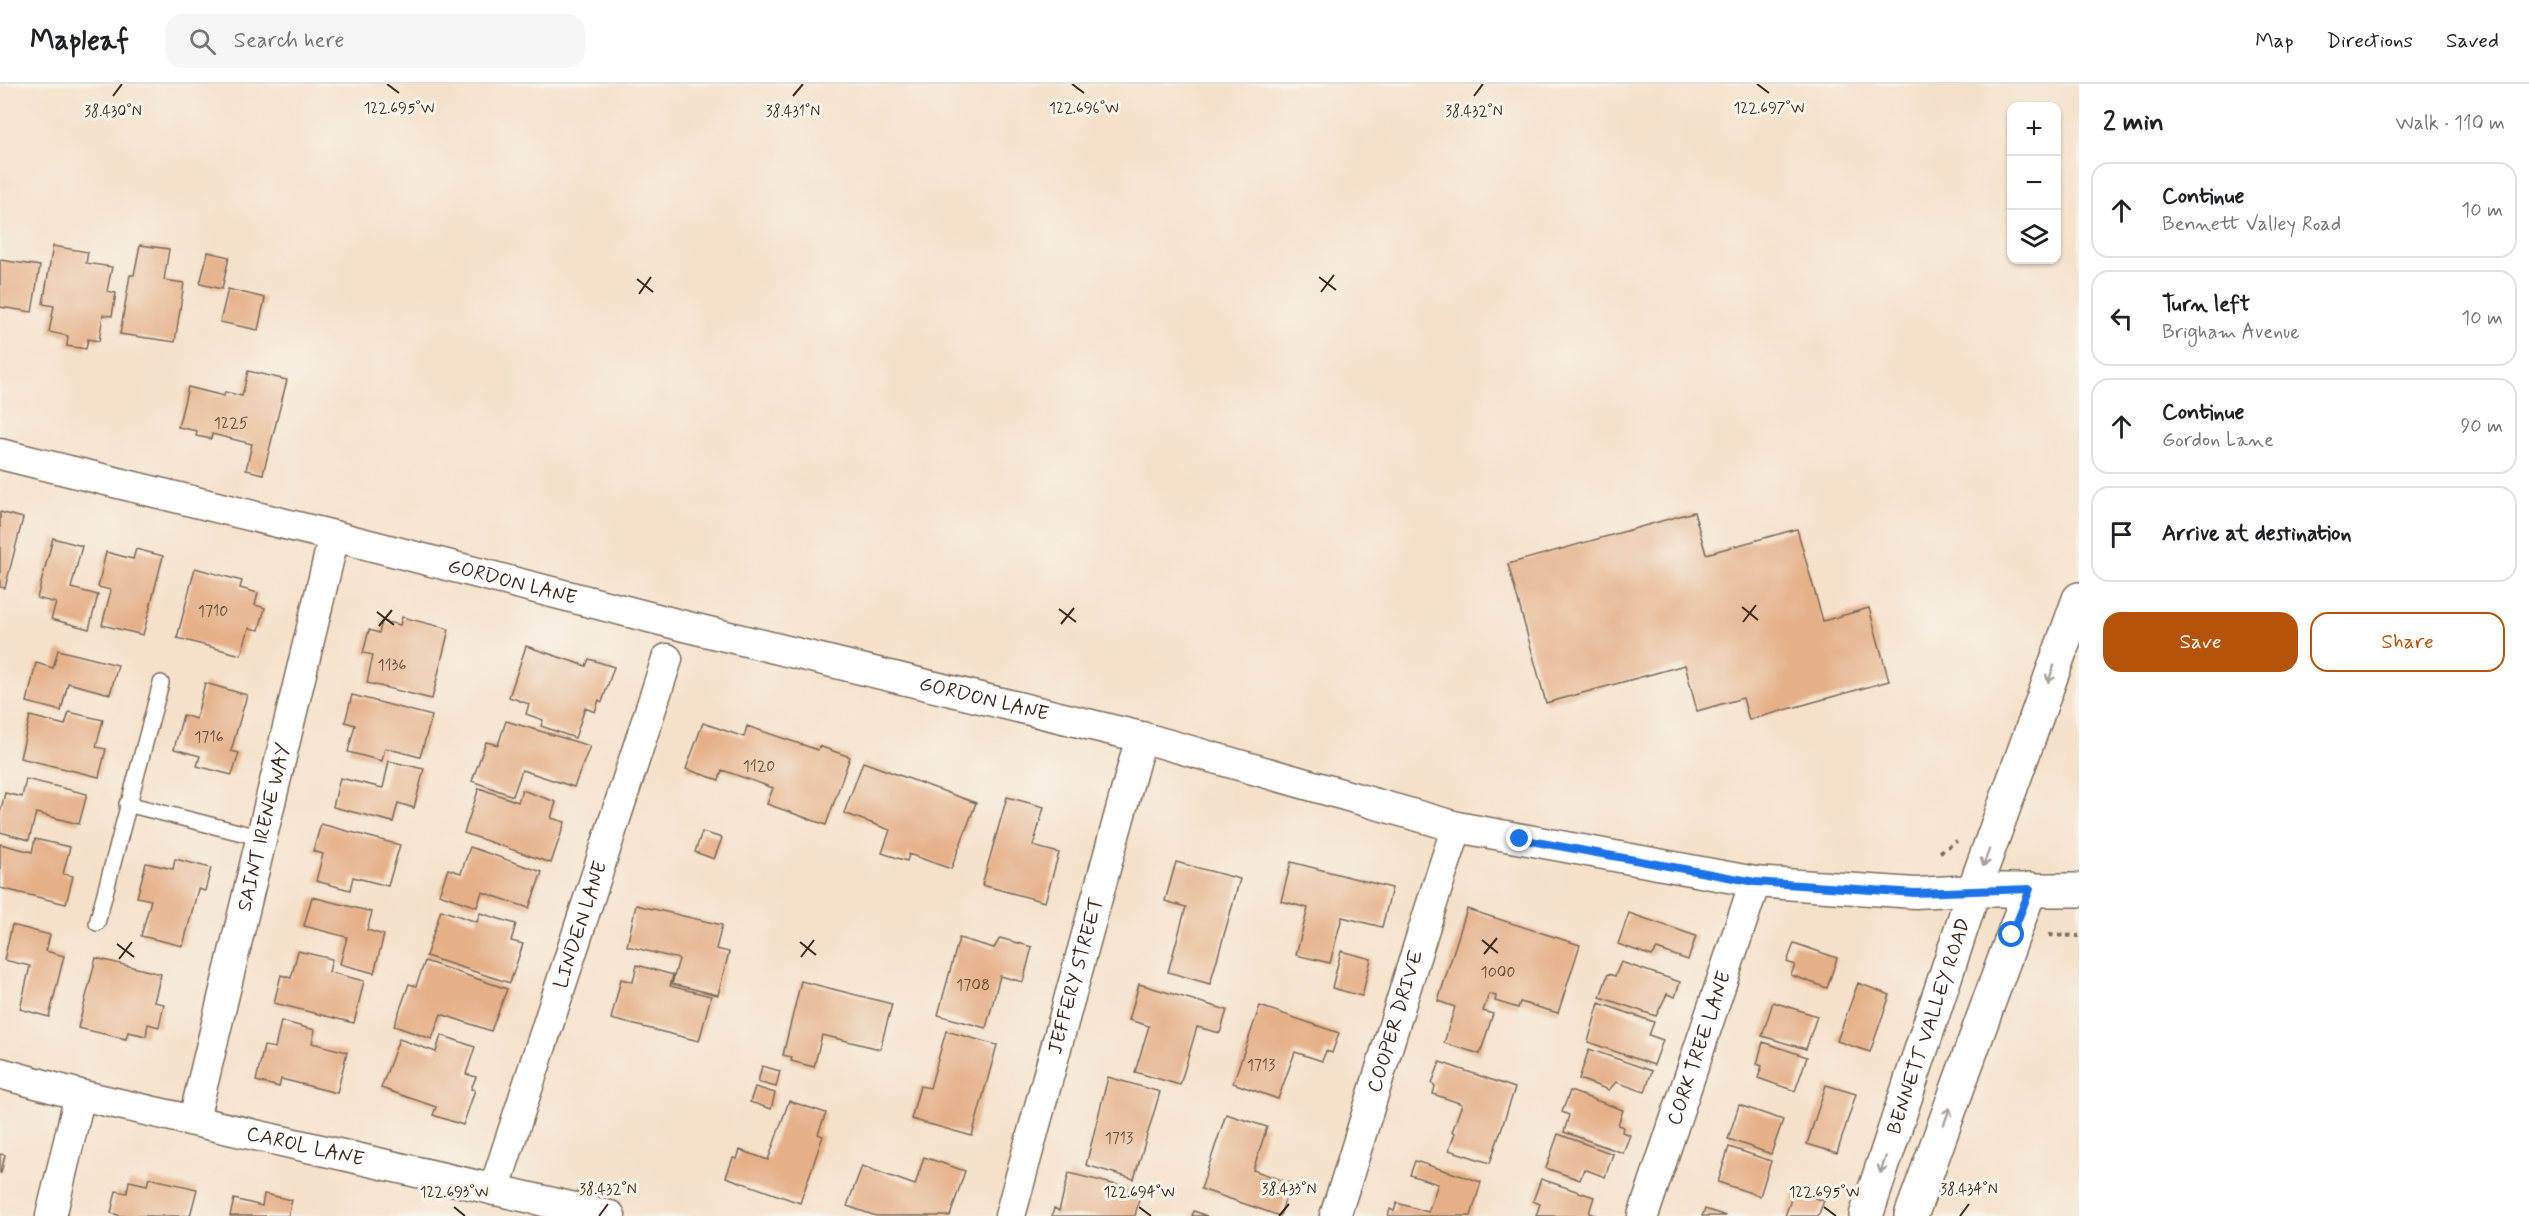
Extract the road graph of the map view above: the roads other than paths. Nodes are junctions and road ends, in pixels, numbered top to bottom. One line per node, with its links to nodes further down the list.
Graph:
1 (0, 454): 2 (street, GORDON LANE)
2 (334, 536): 4 (street, GORDON LANE); 10 (street, SAINT IRENE WAY)
3 (2079, 599): 13 (street, BENNETT VALLEY ROAD, one-way to 13)
4 (684, 626): 5 (lane); 7 (street, GORDON LANE)
5 (667, 659): 19 (street, LINDEN LANE)
6 (161, 683): 8 (lane)
7 (1141, 737): 9 (street, GORDON LANE); 22 (street, JEFFERY STREET)
8 (128, 804): 10 (lane); 15 (lane)
9 (1456, 827): 11 (street, GORDON LANE); 23 (street, COOPER DRIVE)
10 (262, 838): 18 (street, SAINT IRENE WAY)
11 (1755, 882): 13 (street, GORDON LANE); 24 (street, CORK TREE LANE)
12 (2030, 889): 13 (street); 14 (street); 26 (street, one-way to 12)
13 (1974, 890): 25 (street, BENNETT VALLEY ROAD, one-way to 25)
14 (2079, 890)
15 (97, 923)
16 (0, 1073): 17 (street, CAROL LANE)
17 (80, 1095): 18 (street, CAROL LANE); 20 (street)
18 (194, 1119): 19 (street, CAROL LANE)
19 (494, 1190): 21 (street, CAROL LANE)
20 (51, 1216)
21 (610, 1216)
22 (1010, 1216)
23 (1335, 1216)
24 (1643, 1216)
25 (1866, 1216)
26 (1911, 1216)

